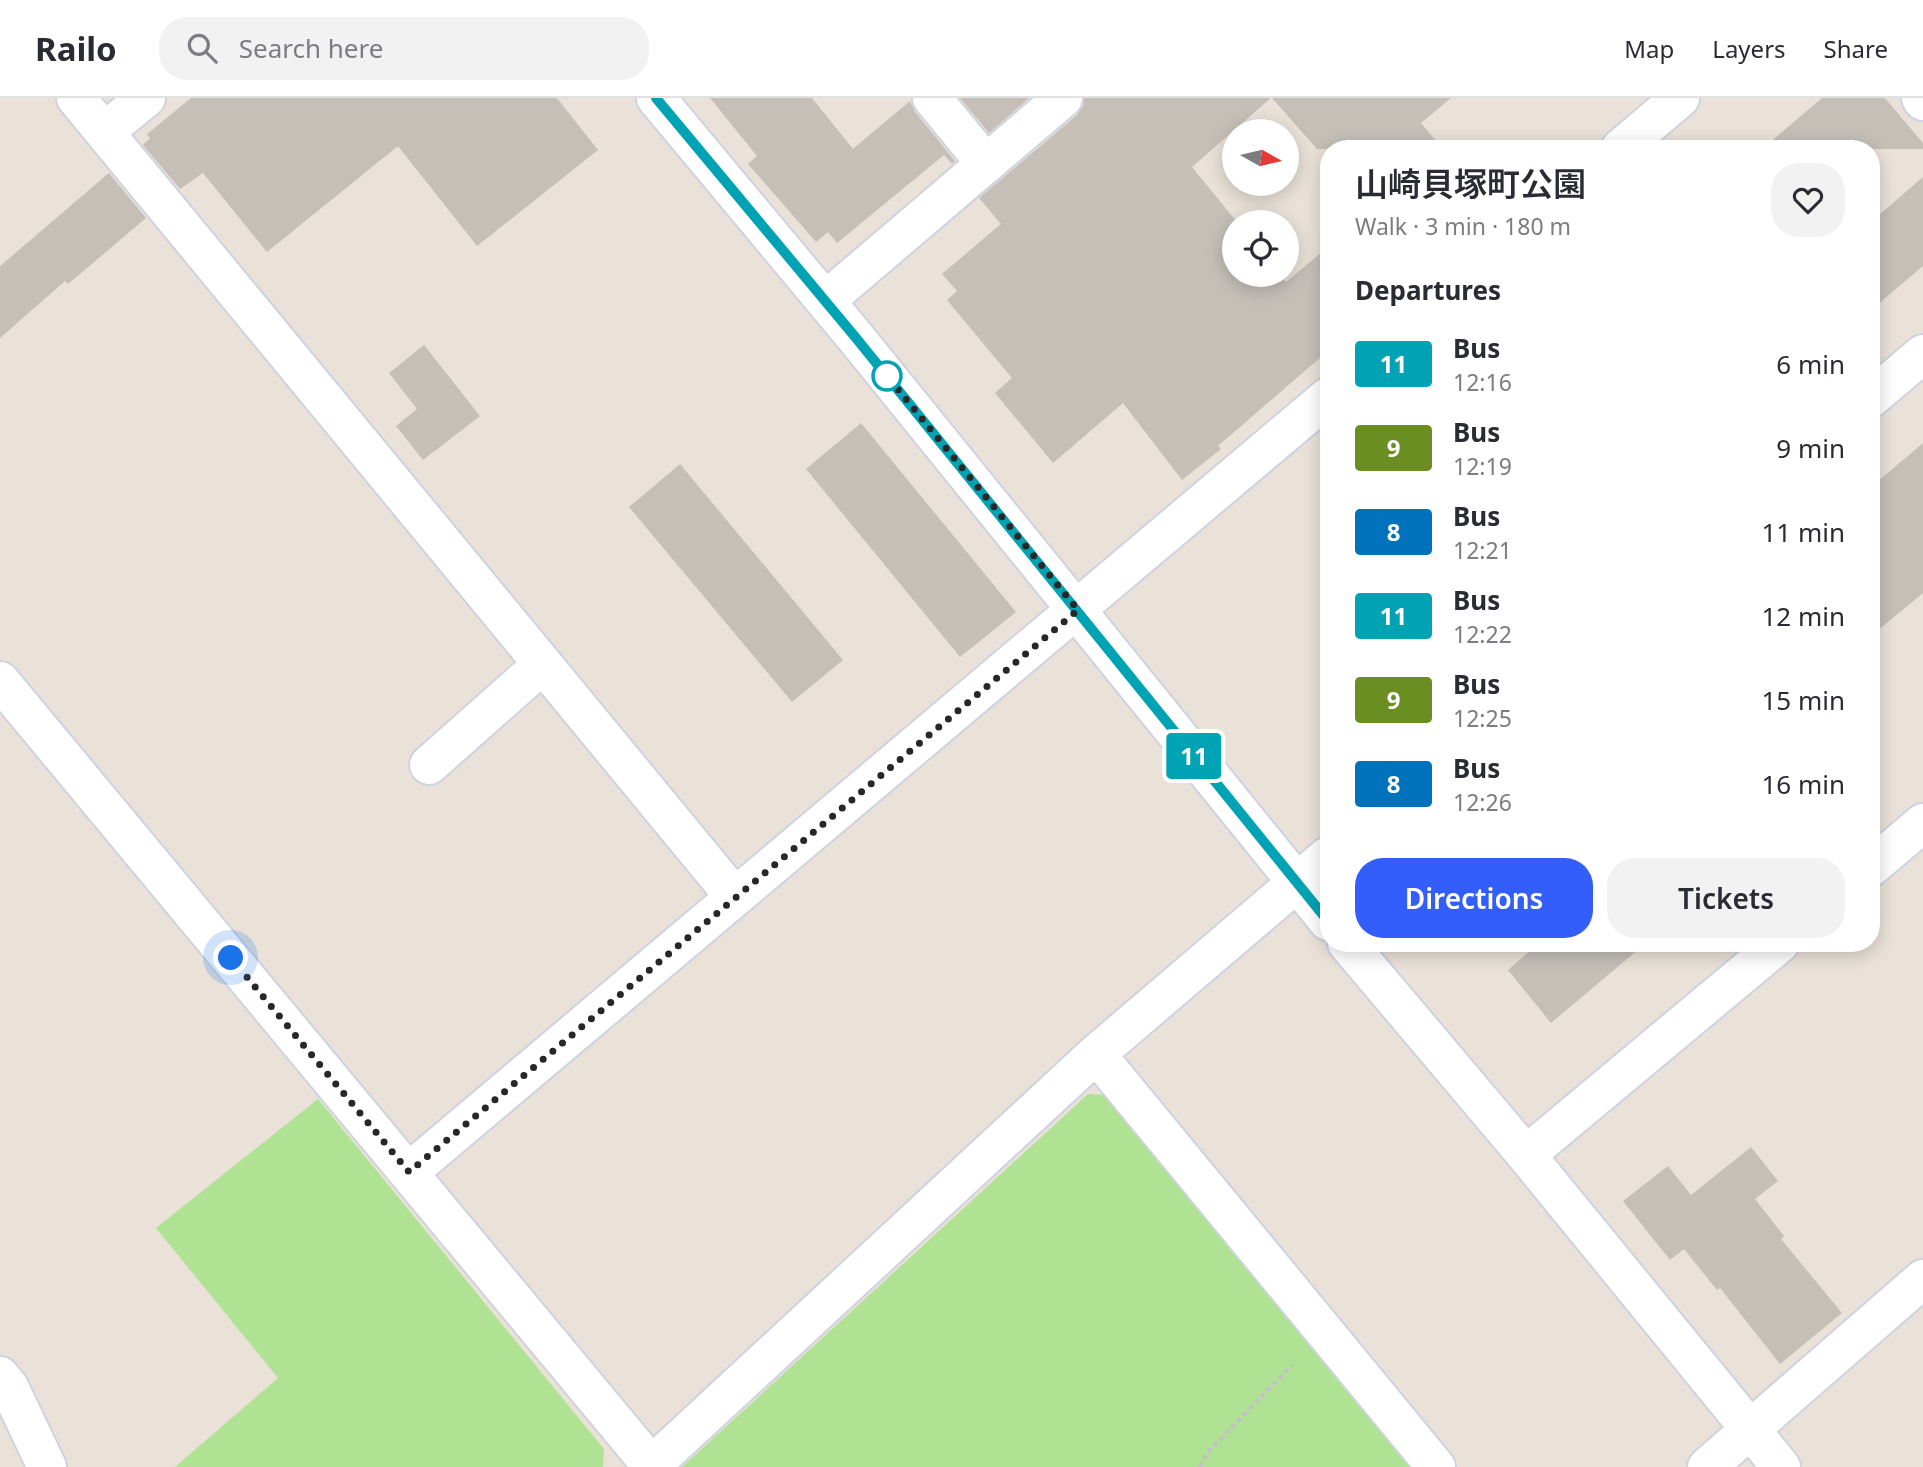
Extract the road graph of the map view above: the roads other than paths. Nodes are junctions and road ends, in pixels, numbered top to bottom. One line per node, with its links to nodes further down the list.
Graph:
1 (76, 98): 7 (street)
2 (146, 98): 7 (street)
3 (656, 98): 10 (street)
4 (932, 98): 9 (street)
5 (1063, 98): 9 (street)
6 (1680, 98): 8 (street)
7 (104, 132): 15 (street)
8 (1631, 140)
9 (986, 164): 10 (street)
10 (825, 301): 14 (street)
11 (1923, 354): 12 (street)
12 (1880, 390)
13 (1320, 404): 14 (street)
14 (1078, 610): 21 (street); 22 (street)
15 (543, 664): 17 (street); 22 (street)
16 (0, 681): 28 (street)
17 (429, 765)
18 (1923, 823): 19 (street)
19 (1880, 859)
20 (1320, 863): 21 (street)
21 (1296, 883): 23 (street); 26 (street)
22 (734, 896): 28 (street)
23 (1320, 912)
24 (1355, 952): 27 (street)
25 (1769, 952): 27 (street)
26 (1096, 1054): 32 (street); 34 (street)
27 (1526, 1155): 31 (street)
28 (409, 1172): 32 (street)
29 (1923, 1279): 31 (street)
30 (0, 1376): 33 (street)
31 (1749, 1428): 35 (street); 36 (street)
32 (651, 1466)
33 (47, 1467)
34 (1436, 1467)
35 (1707, 1467)
36 (1781, 1467)

